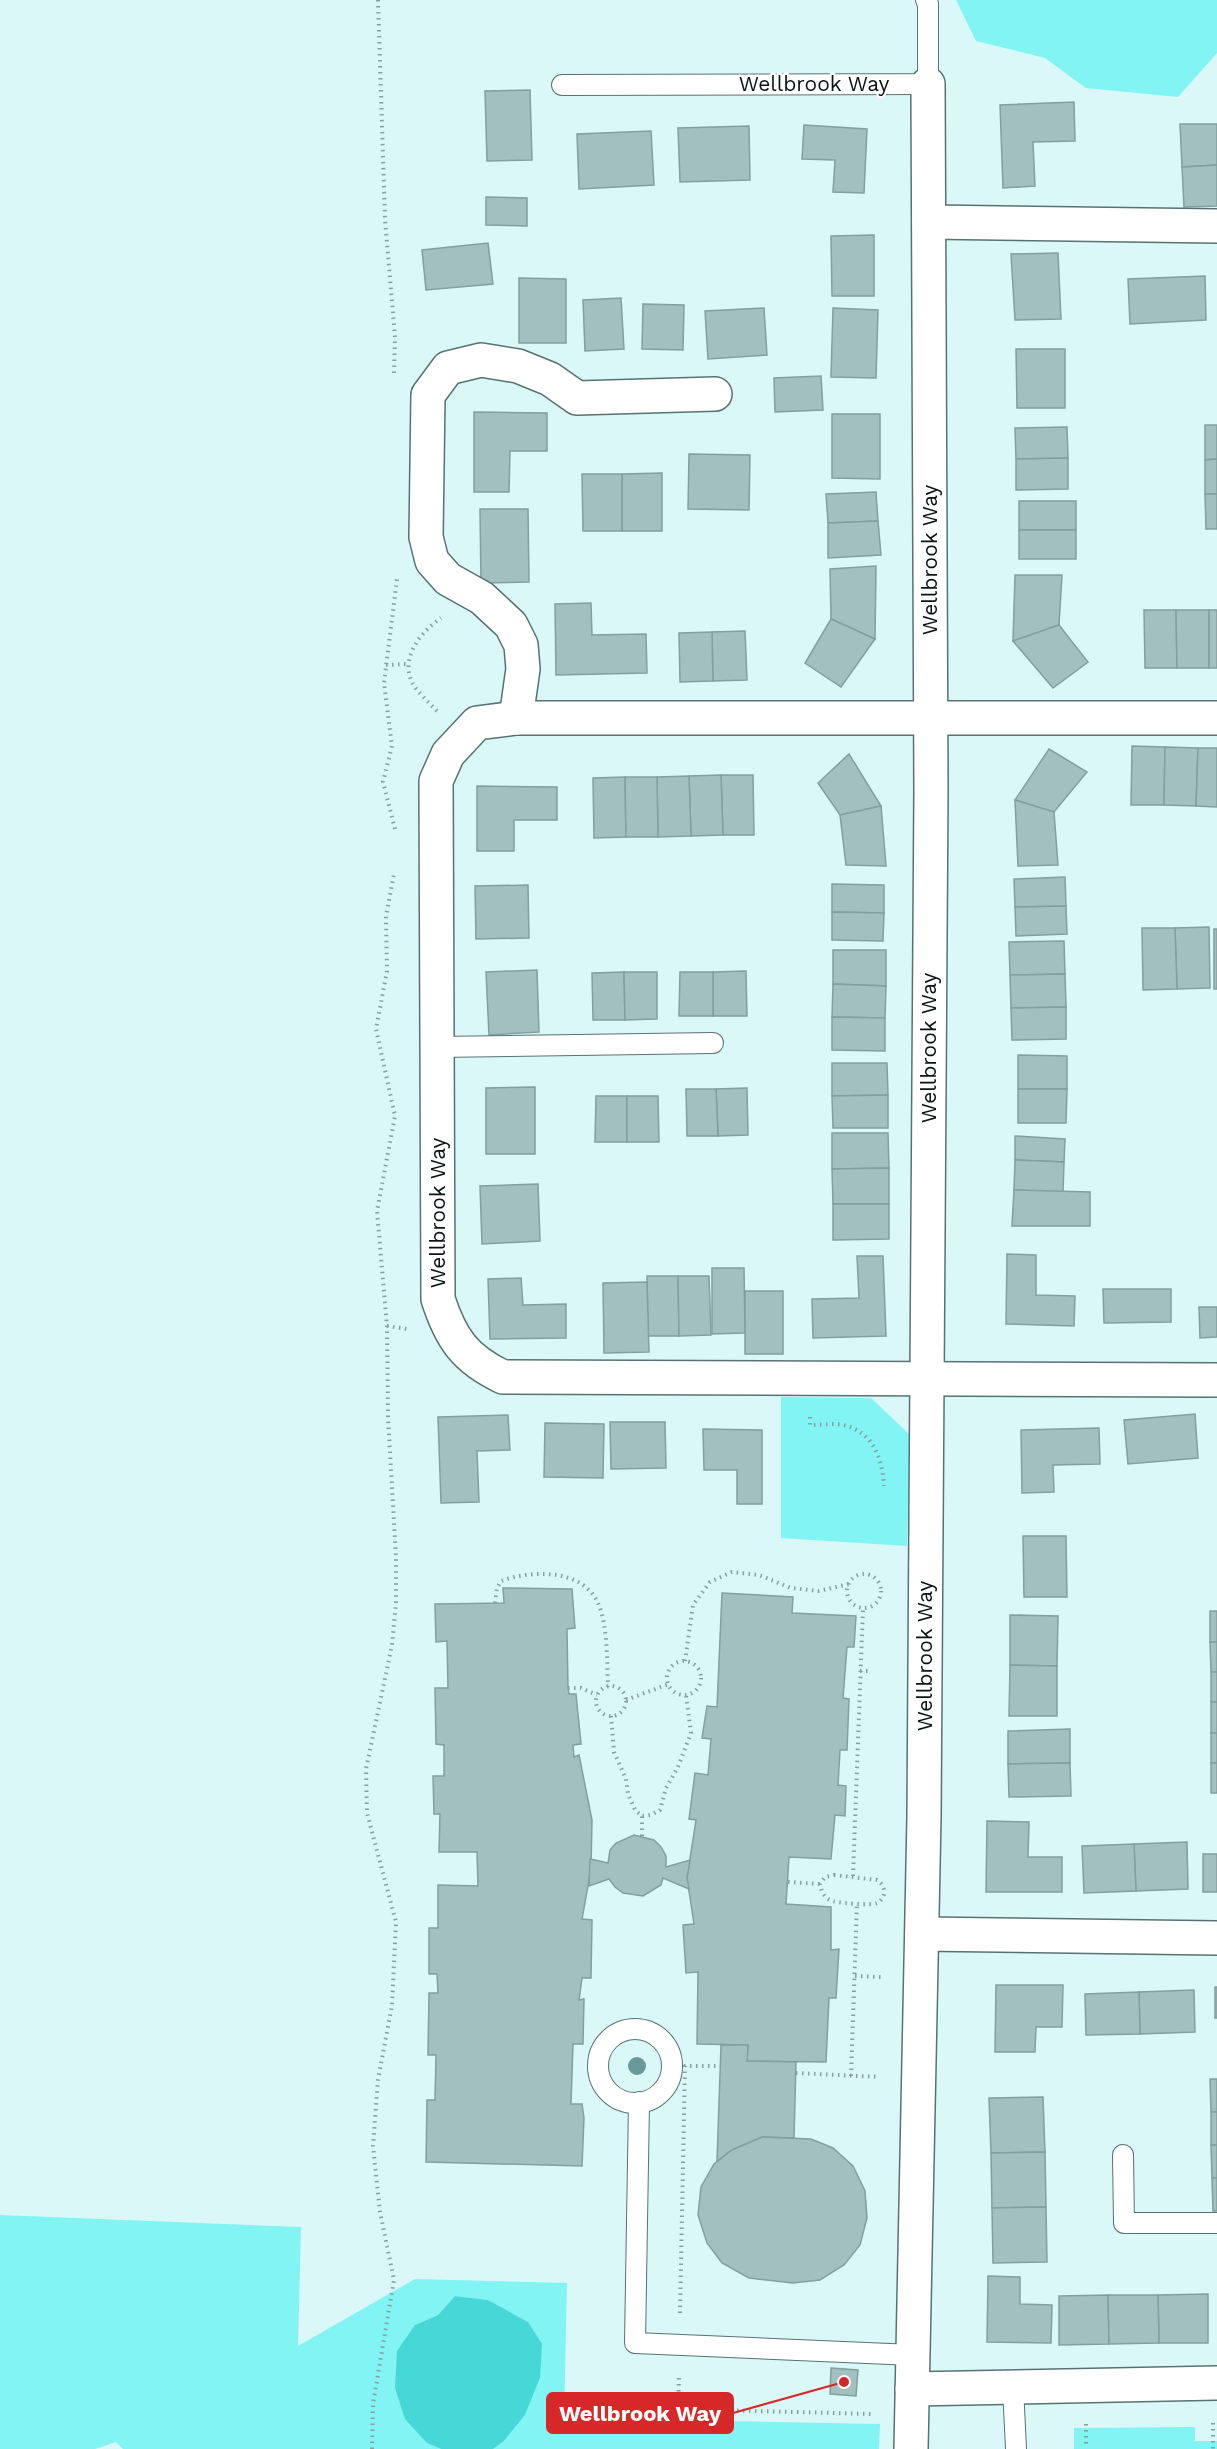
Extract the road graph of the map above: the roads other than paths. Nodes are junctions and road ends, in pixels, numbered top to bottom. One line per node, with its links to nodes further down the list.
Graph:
1 (926, 0): 2 (lane)
2 (928, 84): 3 (lane, Wellbrook Way); 4 (street, Wellbrook Way)
3 (562, 85)
4 (929, 222): 5 (street); 8 (street, Wellbrook Way)
5 (1217, 226)
6 (715, 394): 7 (street)
7 (516, 718): 8 (street); 11 (street, Wellbrook Way)
8 (930, 718): 9 (street); 12 (street, Wellbrook Way)
9 (1217, 718)
10 (712, 1043): 11 (lane)
11 (437, 1047): 12 (street, Wellbrook Way)
12 (927, 1379): 13 (street, Wellbrook Way); 14 (street, Wellbrook Way)
13 (1217, 1380)
14 (922, 1934): 15 (street); 19 (street, Wellbrook Way)
15 (1217, 1938)
16 (639, 2102): 19 (lane)
17 (1123, 2155): 18 (lane)
18 (1217, 2223)
19 (913, 2355): 22 (street, Wellbrook Way)
20 (1217, 2383): 21 (street)
21 (1013, 2387): 22 (street); 24 (lane)
22 (912, 2389): 23 (street, Wellbrook Way)
23 (911, 2449)
24 (1016, 2449)

